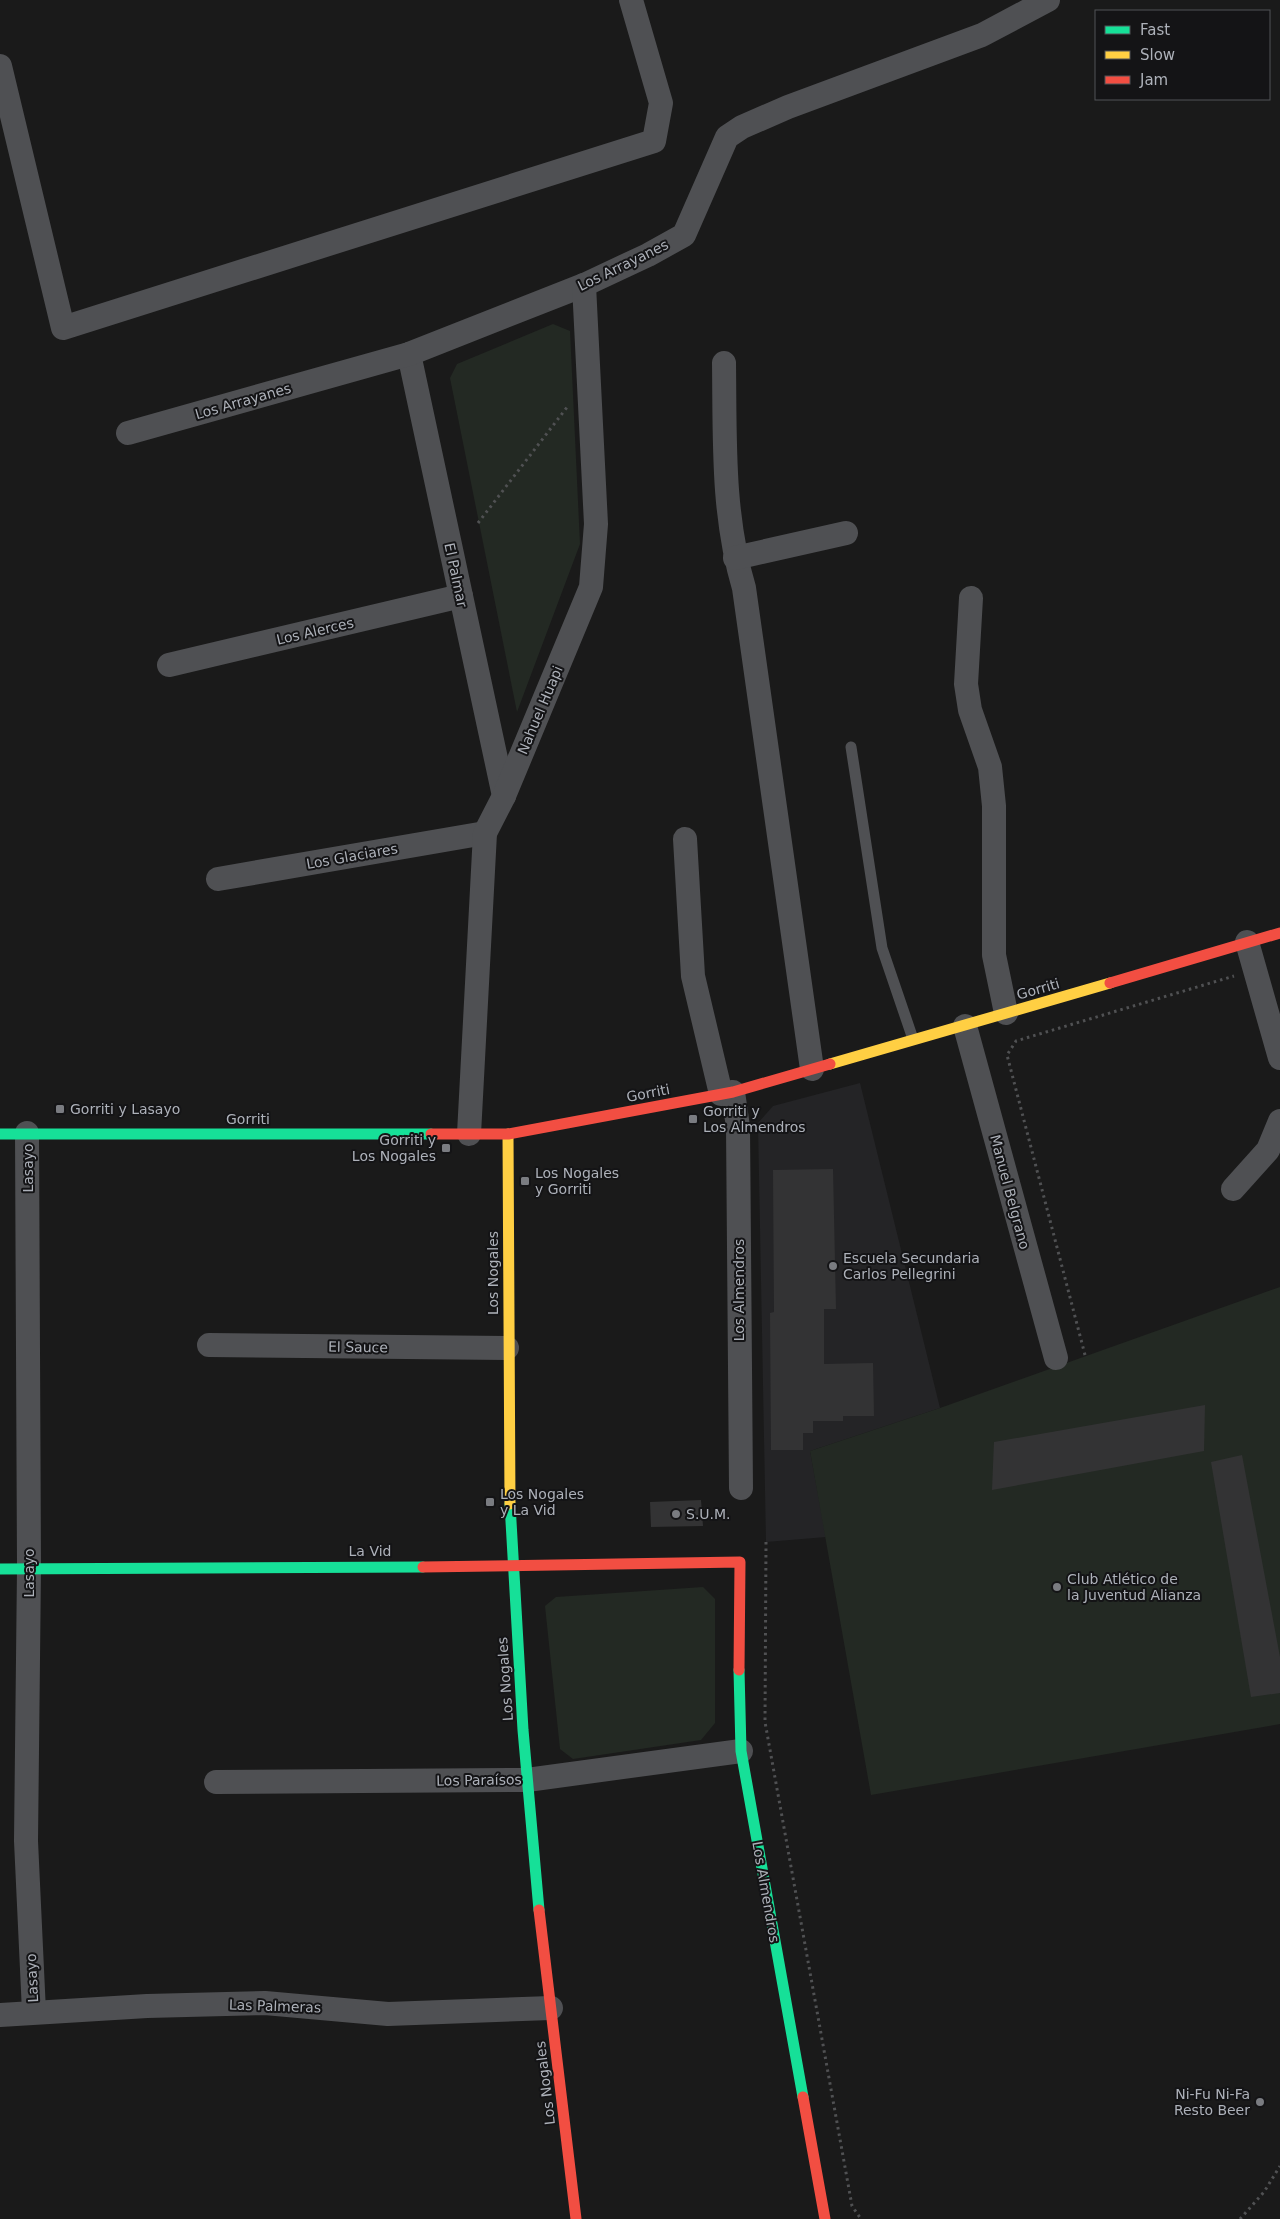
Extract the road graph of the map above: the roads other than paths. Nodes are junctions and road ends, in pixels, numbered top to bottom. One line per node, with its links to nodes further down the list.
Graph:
1 (631, 0): 3 (street)
2 (1048, 0): 4 (street, Los Arrayanes)
3 (0, 66)
4 (584, 285): 5 (street, Los Arrayanes); 14 (street, Nahuel Huapi)
5 (409, 354): 7 (street, Los Arrayanes); 10 (street, El Palmar)
6 (724, 364): 9 (street)
7 (128, 433)
8 (846, 533): 9 (street)
9 (735, 558): 24 (street)
10 (461, 596): 12 (street, Los Alerces); 14 (street, El Palmar)
11 (970, 598): 20 (street)
12 (169, 665)
13 (851, 747): 22 (lane)
14 (504, 796): 15 (street, Nahuel Huapi)
15 (486, 833): 17 (street, Los Glaciares); 29 (street, Nahuel Huapi)
16 (685, 839): 25 (street, Los Almendros)
17 (218, 879)
18 (1280, 933): 19 (street, Gorriti)
19 (1247, 942): 20 (street, Gorriti); 23 (street)
20 (1006, 1014): 21 (street, Gorriti)
21 (965, 1026): 22 (street, Gorriti); 34 (street, Manuel Belgrano)
22 (913, 1039): 24 (street, Gorriti)
23 (1280, 1058)
24 (812, 1068): 25 (street, Gorriti)
25 (727, 1093): 30 (street, Gorriti); 35 (street, Los Almendros)
26 (1280, 1121): 31 (street)
27 (0, 1134): 28 (street, Gorriti)
28 (28, 1134): 29 (street, Gorriti); 38 (street, Lasayo)
29 (469, 1134): 30 (street, Gorriti)
30 (508, 1134): 33 (street, Los Nogales)
31 (1233, 1189)
32 (209, 1345): 33 (street, El Sauce)
33 (507, 1348): 37 (street, Los Nogales)
34 (1056, 1358)
35 (741, 1488)
36 (740, 1562): 37 (street, La Vid); 40 (street, Los Almendros)
37 (512, 1566): 38 (street, La Vid); 41 (street, Los Nogales)
38 (29, 1568): 39 (street, La Vid); 44 (street, Lasayo)
39 (0, 1569)
40 (741, 1751): 41 (street, Los Paraísos); 47 (street, Los Almendros)
41 (527, 1780): 42 (street, Los Paraísos); 43 (street, Los Nogales)
42 (216, 1782)
43 (551, 2008): 44 (street, Las Palmeras); 46 (street, Los Nogales)
44 (34, 2012): 45 (street, Las Palmeras)
45 (0, 2015)
46 (576, 2219)
47 (825, 2219)

